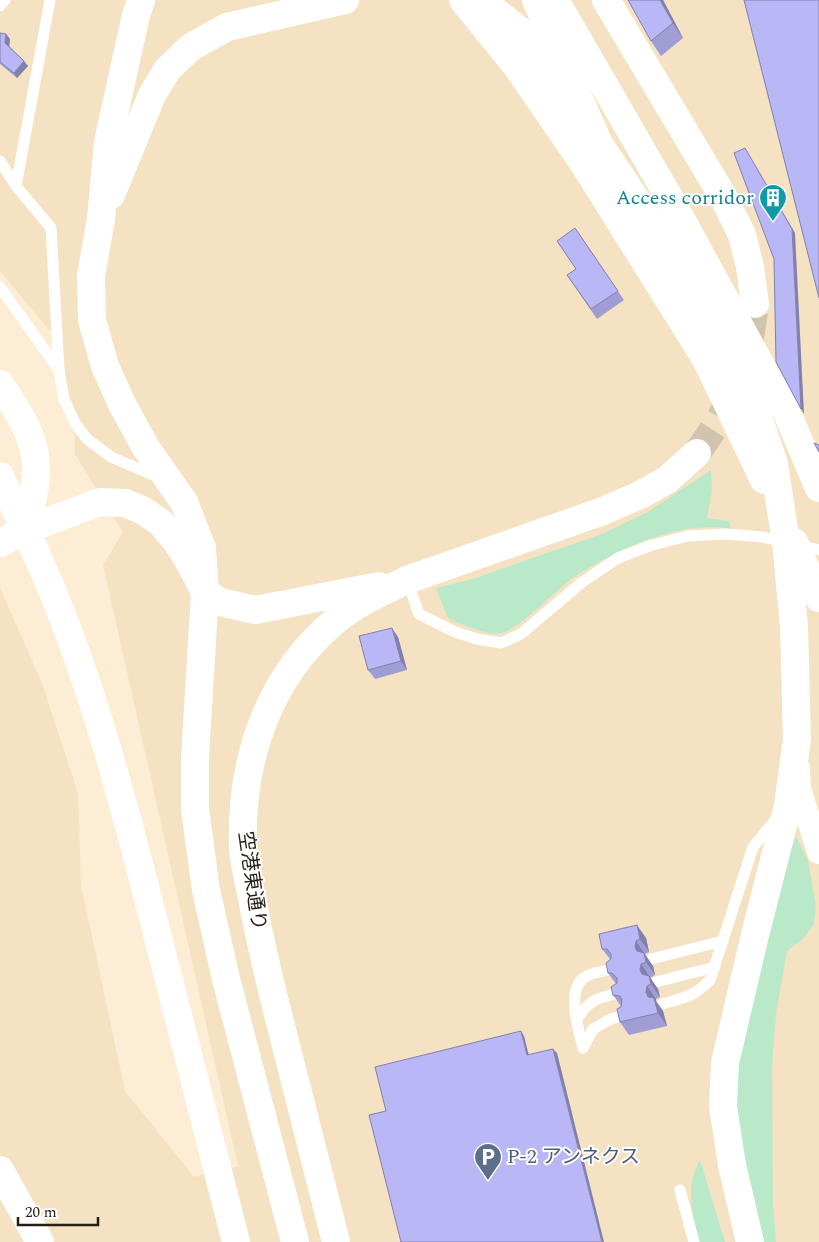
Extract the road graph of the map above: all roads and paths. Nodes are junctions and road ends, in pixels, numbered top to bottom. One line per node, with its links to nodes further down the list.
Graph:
1 (5, 0): 10 (lane)
2 (50, 0): 13 (lane)
3 (141, 0): 14 (main road)
4 (345, 0): 14 (main road)
5 (463, 0): 29 (main road)
6 (473, 0): 11 (main road)
7 (536, 0): 11 (main road)
8 (555, 0): 22 (main road)
9 (606, 0): 16 (main road)
10 (0, 6)
11 (596, 138): 30 (main road)
12 (0, 161): 13 (lane)
13 (16, 186): 17 (lane)
14 (101, 220): 21 (main road)
15 (0, 287): 17 (lane)
16 (755, 304)
17 (59, 370): 21 (lane)
18 (0, 384): 24 (main road)
19 (697, 453): 27 (main road)
20 (0, 476): 24 (main road)
21 (172, 484): 28 (main road)
22 (819, 488)
23 (0, 497): 24 (main road)
24 (25, 530): 25 (main road); 28 (main road); 45 (main road)
25 (0, 542)
26 (819, 550): 27 (lane)
27 (407, 580): 28 (main road); 47 (main road, 空港東通り)
28 (205, 592): 46 (main road)
29 (819, 598)
30 (797, 739): 31 (main road); 32 (street)
31 (788, 806): 33 (lane); 49 (main road)
32 (819, 852)
33 (723, 941): 34 (lane); 35 (lane)
34 (651, 959)
35 (715, 967): 37 (lane); 39 (lane)
36 (613, 969): 41 (lane)
37 (656, 982)
38 (619, 992): 41 (lane)
39 (662, 1004)
40 (624, 1015): 41 (lane)
41 (577, 1019)
42 (0, 1170): 44 (main road)
43 (680, 1190): 48 (lane)
44 (40, 1242)
45 (236, 1242)
46 (295, 1242)
47 (336, 1242)
48 (694, 1242)
49 (750, 1242)

